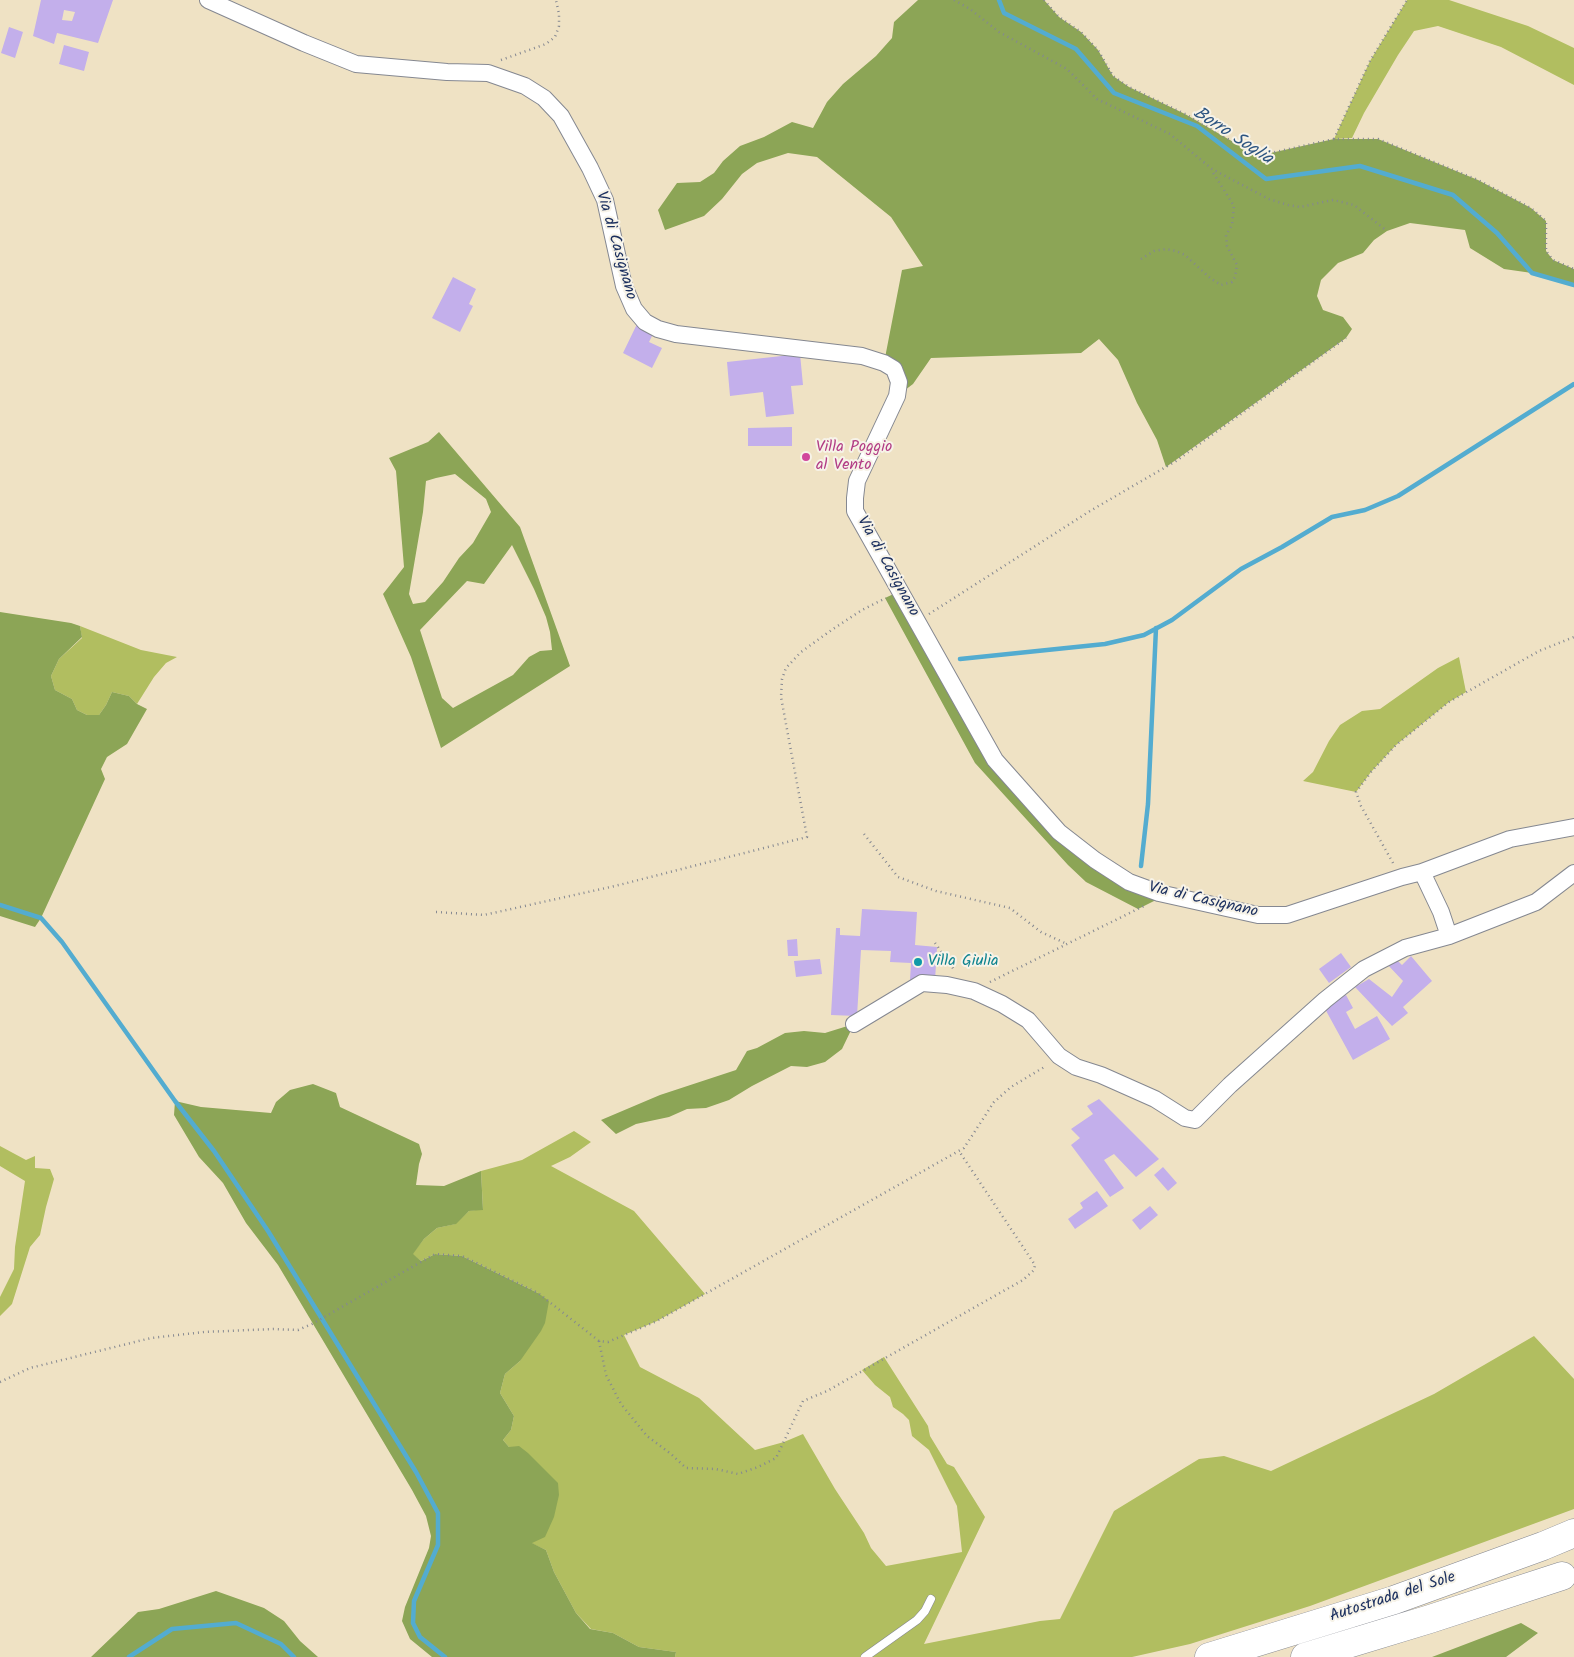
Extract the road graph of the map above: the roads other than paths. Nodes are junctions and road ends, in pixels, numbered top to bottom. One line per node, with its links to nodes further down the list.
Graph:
1 (208, 0): 3 (street, Via di Casignano)
2 (1574, 827): 3 (street, Via di Casignano)
3 (1422, 872): 5 (street)
4 (1574, 873): 5 (street)
5 (1449, 936): 6 (street)
6 (854, 1024)
7 (1574, 1527): 9 (lane)
8 (1574, 1533): 9 (highway, Autostrada del Sole)
9 (1543, 1546): 13 (highway, Autostrada del Sole)
10 (1568, 1574): 14 (highway, Autostrada del Sole); 15 (highway, Autostrada del Sole)
11 (931, 1599): 12 (lane)
12 (865, 1657)
13 (1209, 1657)
14 (1305, 1657)
15 (1370, 1657)

